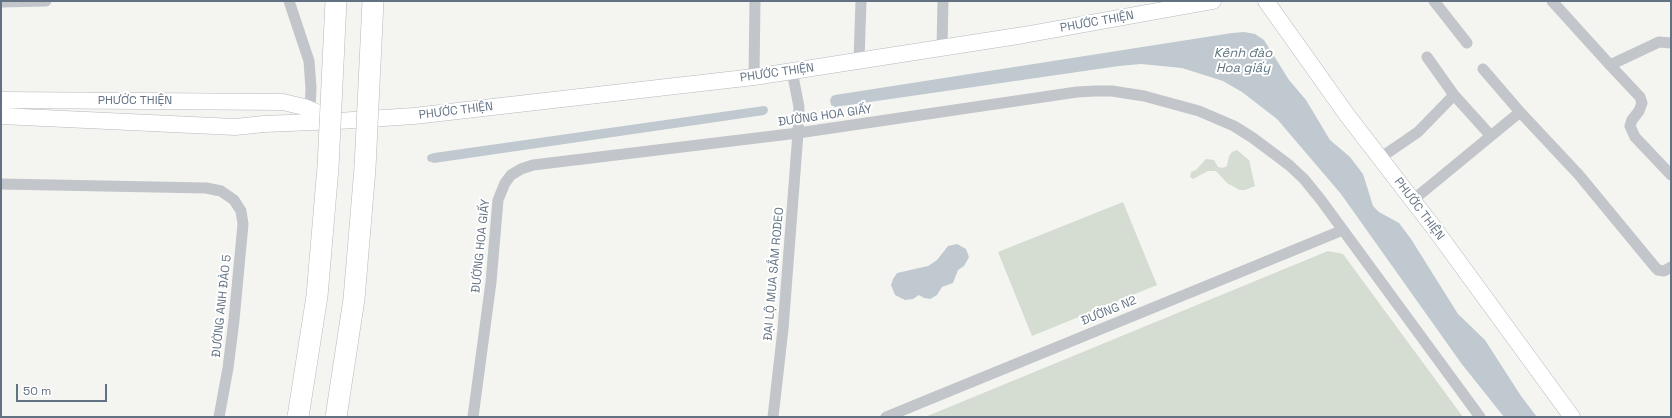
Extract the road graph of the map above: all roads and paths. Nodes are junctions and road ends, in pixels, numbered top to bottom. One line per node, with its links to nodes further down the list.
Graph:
1 (46, 1): 12 (street)
2 (289, 1): 24 (street)
3 (336, 1): 37 (highway, bridge)
4 (373, 1): 38 (highway, bridge)
5 (755, 1): 21 (street)
6 (861, 1): 17 (street)
7 (943, 1): 15 (street)
8 (1213, 1): 15 (street, PHƯỚC THIỆN)
9 (1266, 1): 30 (street, PHƯỚC THIỆN)
10 (1434, 1): 13 (street)
11 (1552, 1): 18 (street)
12 (1, 2)
13 (1467, 43)
14 (1671, 43): 18 (street)
15 (942, 48): 17 (street, PHƯỚC THIỆN)
16 (1426, 57): 22 (street)
17 (859, 61): 20 (street, PHƯỚC THIỆN)
18 (1610, 65): 31 (street)
19 (1483, 69): 25 (street)
20 (792, 71): 21 (street, PHƯỚC THIỆN); 28 (street, ĐẠI LỘ MUA SẮM RODEO)
21 (754, 77): 27 (street, PHƯỚC THIỆN)
22 (1454, 95): 29 (street); 30 (street)
23 (1, 100): 24 (street, PHƯỚC THIỆN)
24 (310, 110): 27 (street, PHƯỚC THIỆN)
25 (1520, 112): 29 (street); 35 (street)
26 (1, 116): 27 (street, PHƯỚC THIỆN)
27 (338, 121)
28 (798, 133): 34 (street, ĐƯỜNG HOA GIẤY); 39 (street, ĐƯỜNG HOA GIẤY); 40 (street, ĐẠI LỘ MUA SẮM RODEO)
29 (1491, 136): 33 (street)
30 (1380, 158): 33 (street, PHƯỚC THIỆN)
31 (1671, 175)
32 (1, 184): 36 (street, ĐƯỜNG ANH ĐÀO 5)
33 (1412, 200): 43 (street, PHƯỚC THIỆN)
34 (1343, 230): 41 (street, ĐƯỜNG N2); 42 (street, ĐƯỜNG HOA GIẤY)
35 (1671, 267)
36 (219, 417)
37 (298, 417)
38 (336, 417)
39 (473, 417)
40 (773, 417)
41 (886, 417)
42 (1480, 417)
43 (1572, 417)

